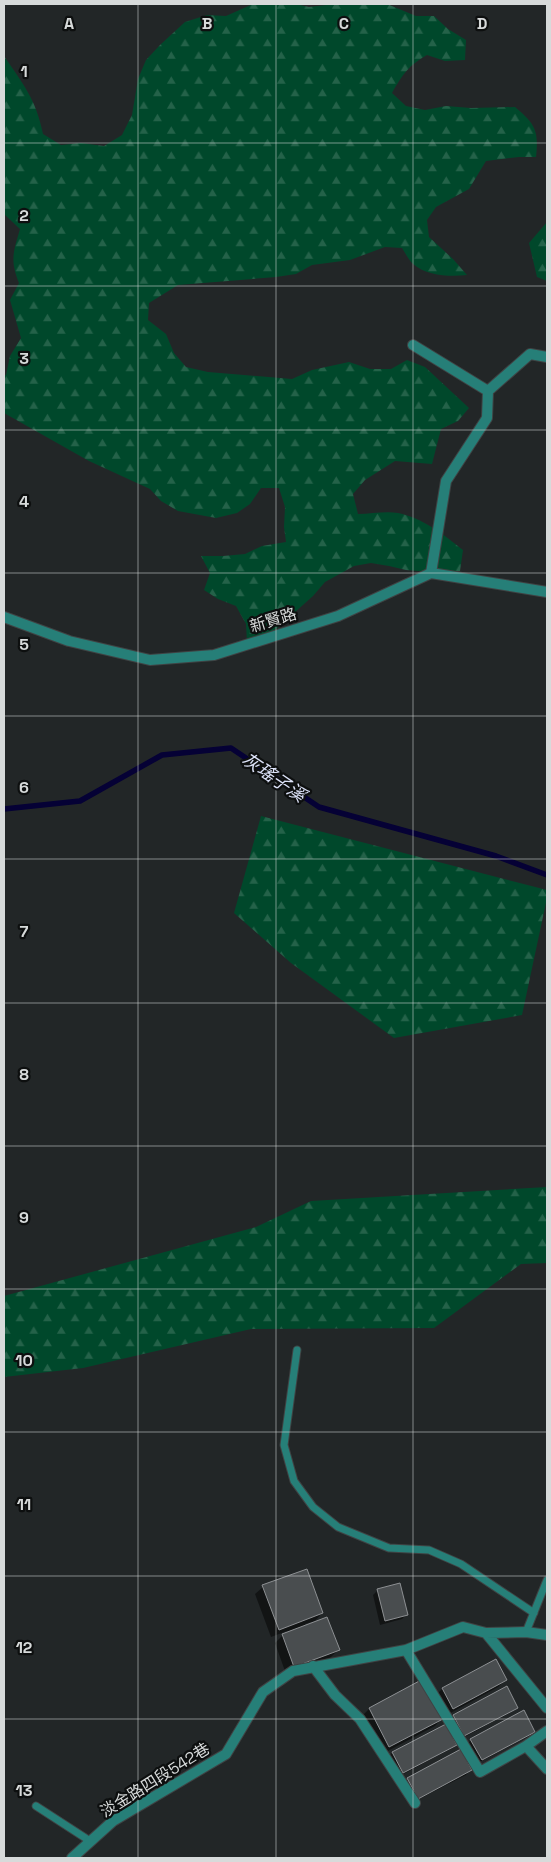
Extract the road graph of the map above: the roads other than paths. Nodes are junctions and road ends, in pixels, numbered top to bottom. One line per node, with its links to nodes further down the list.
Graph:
1 (413, 345): 3 (street)
2 (547, 357): 3 (street)
3 (488, 391): 4 (street)
4 (431, 573): 5 (street); 6 (street, 新賢路)
5 (547, 592)
6 (4, 617)
7 (297, 1350): 9 (lane)
8 (547, 1580): 9 (lane)
9 (534, 1613): 10 (lane)
10 (526, 1632): 11 (street, 淡金路四段542巷); 12 (street, 淡金路四段542巷)
11 (486, 1633): 13 (street, 淡金路四段542巷); 15 (street)
12 (547, 1635)
13 (406, 1650): 14 (street, 淡金路四段542巷); 17 (street)
14 (312, 1666): 19 (street); 21 (street, 淡金路四段542巷)
15 (547, 1708)
16 (547, 1731): 17 (street)
17 (526, 1746): 18 (street)
18 (547, 1770)
19 (415, 1802)
20 (36, 1806): 21 (lane)
21 (90, 1841): 22 (street, 淡金路四段542巷)
22 (72, 1858)

